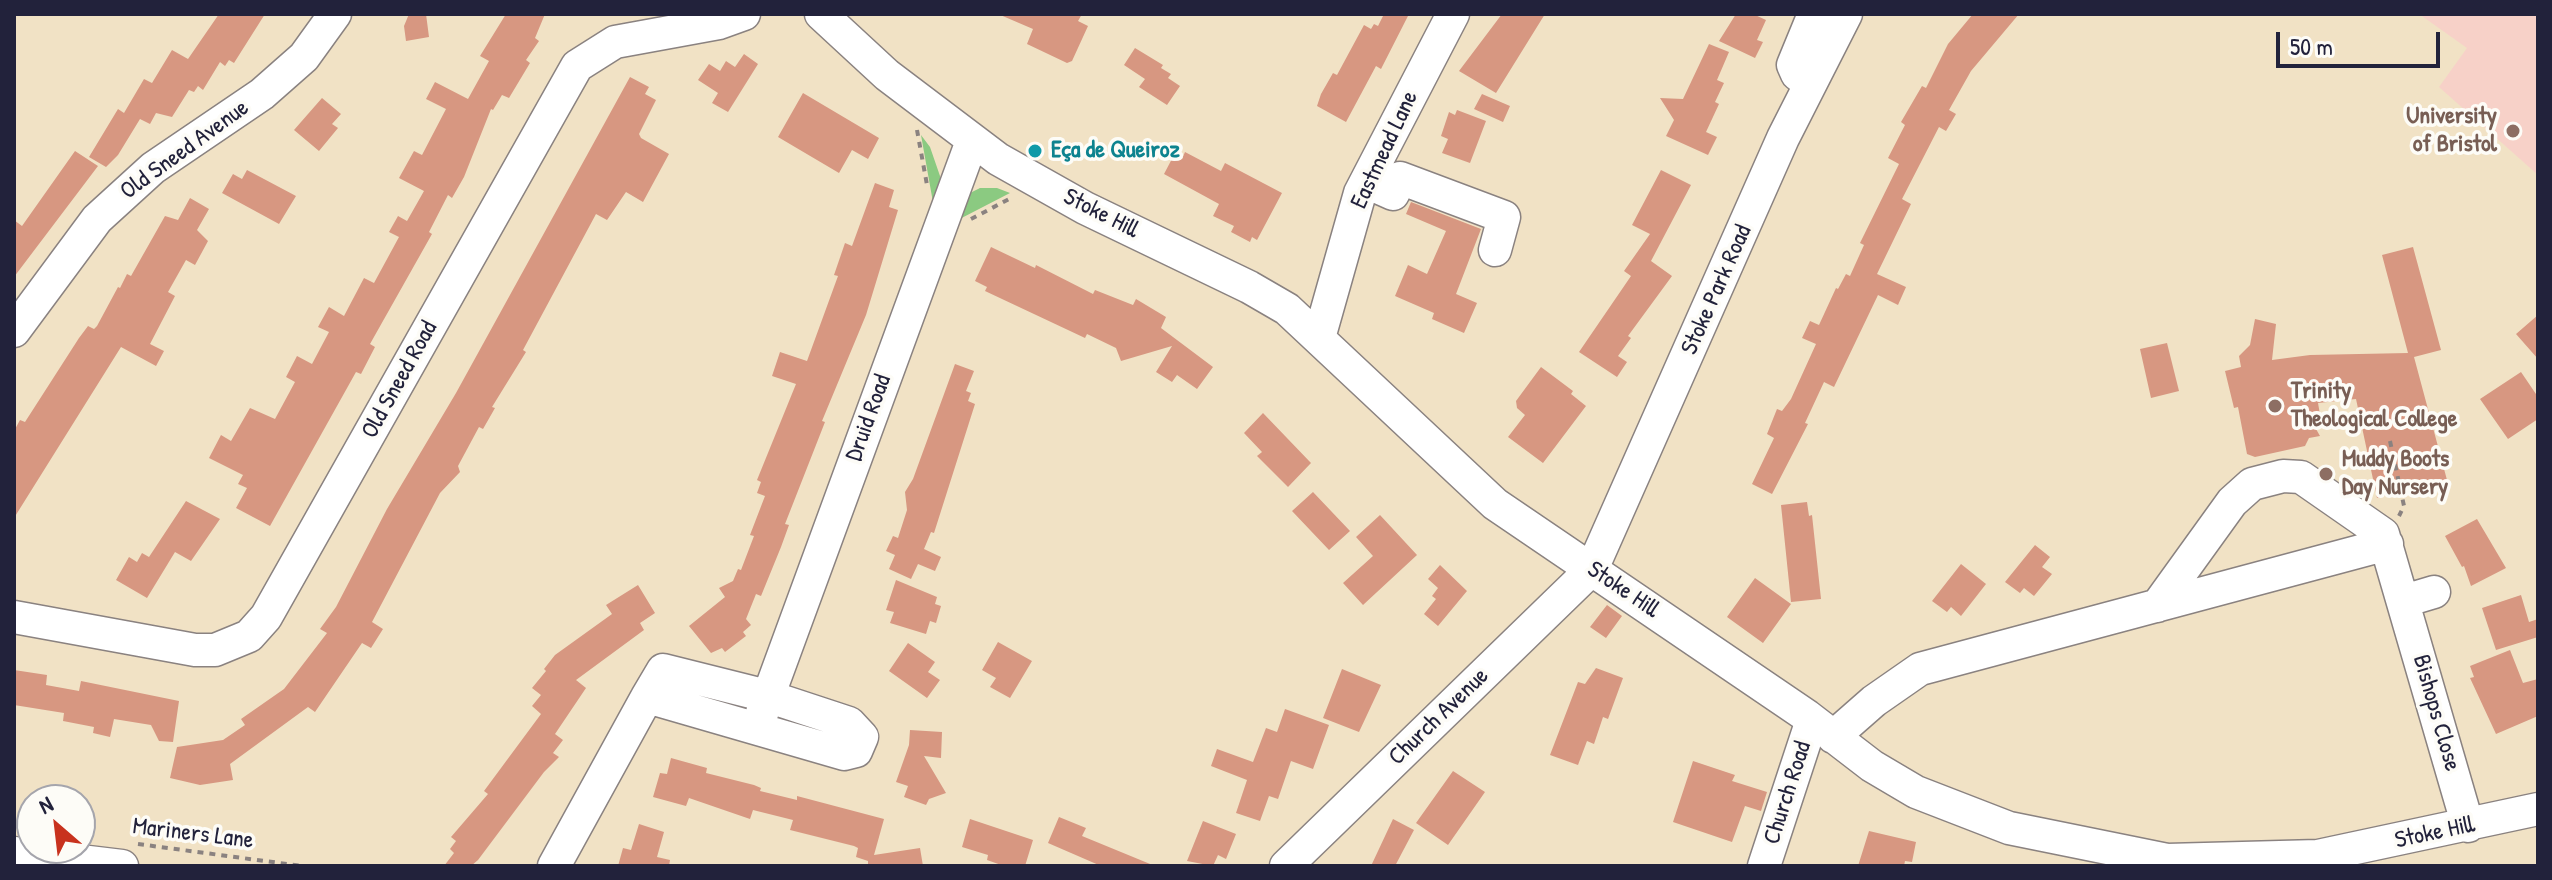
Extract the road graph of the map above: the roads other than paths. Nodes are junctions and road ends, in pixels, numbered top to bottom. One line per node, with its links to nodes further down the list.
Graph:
1 (335, 14): 11 (street, Old Sneed Avenue)
2 (744, 14): 16 (street, Old Sneed Road)
3 (821, 14): 8 (street, Stoke Hill)
4 (1453, 14): 9 (street, Eastmead Lane)
5 (1814, 14): 7 (street)
6 (1846, 14): 7 (street, Stoke Park Road)
7 (1810, 84): 14 (street, Stoke Park Road)
8 (972, 141): 12 (street, Stoke Hill); 17 (street, Druid Road)
9 (1366, 182): 10 (street); 12 (street, Eastmead Lane)
10 (1495, 250)
11 (14, 331)
12 (1319, 338): 14 (street, Stoke Hill)
13 (2385, 539): 15 (street); 15 (street); 22 (street, Bishops Close)
14 (1592, 569): 20 (street, Stoke Hill); 26 (street, Church Avenue)
15 (2157, 606): 20 (street)
16 (14, 617)
17 (767, 696): 18 (street); 19 (street, Druid Road); 19 (street)
18 (647, 697): 19 (street); 25 (street)
19 (758, 728)
20 (1823, 728): 22 (street, Stoke Hill); 27 (street, Church Road)
21 (2538, 809): 22 (street, Stoke Hill)
22 (2468, 826)
23 (14, 853): 24 (street)
24 (123, 854)
25 (554, 866)
26 (1286, 866)
27 (1764, 866)

